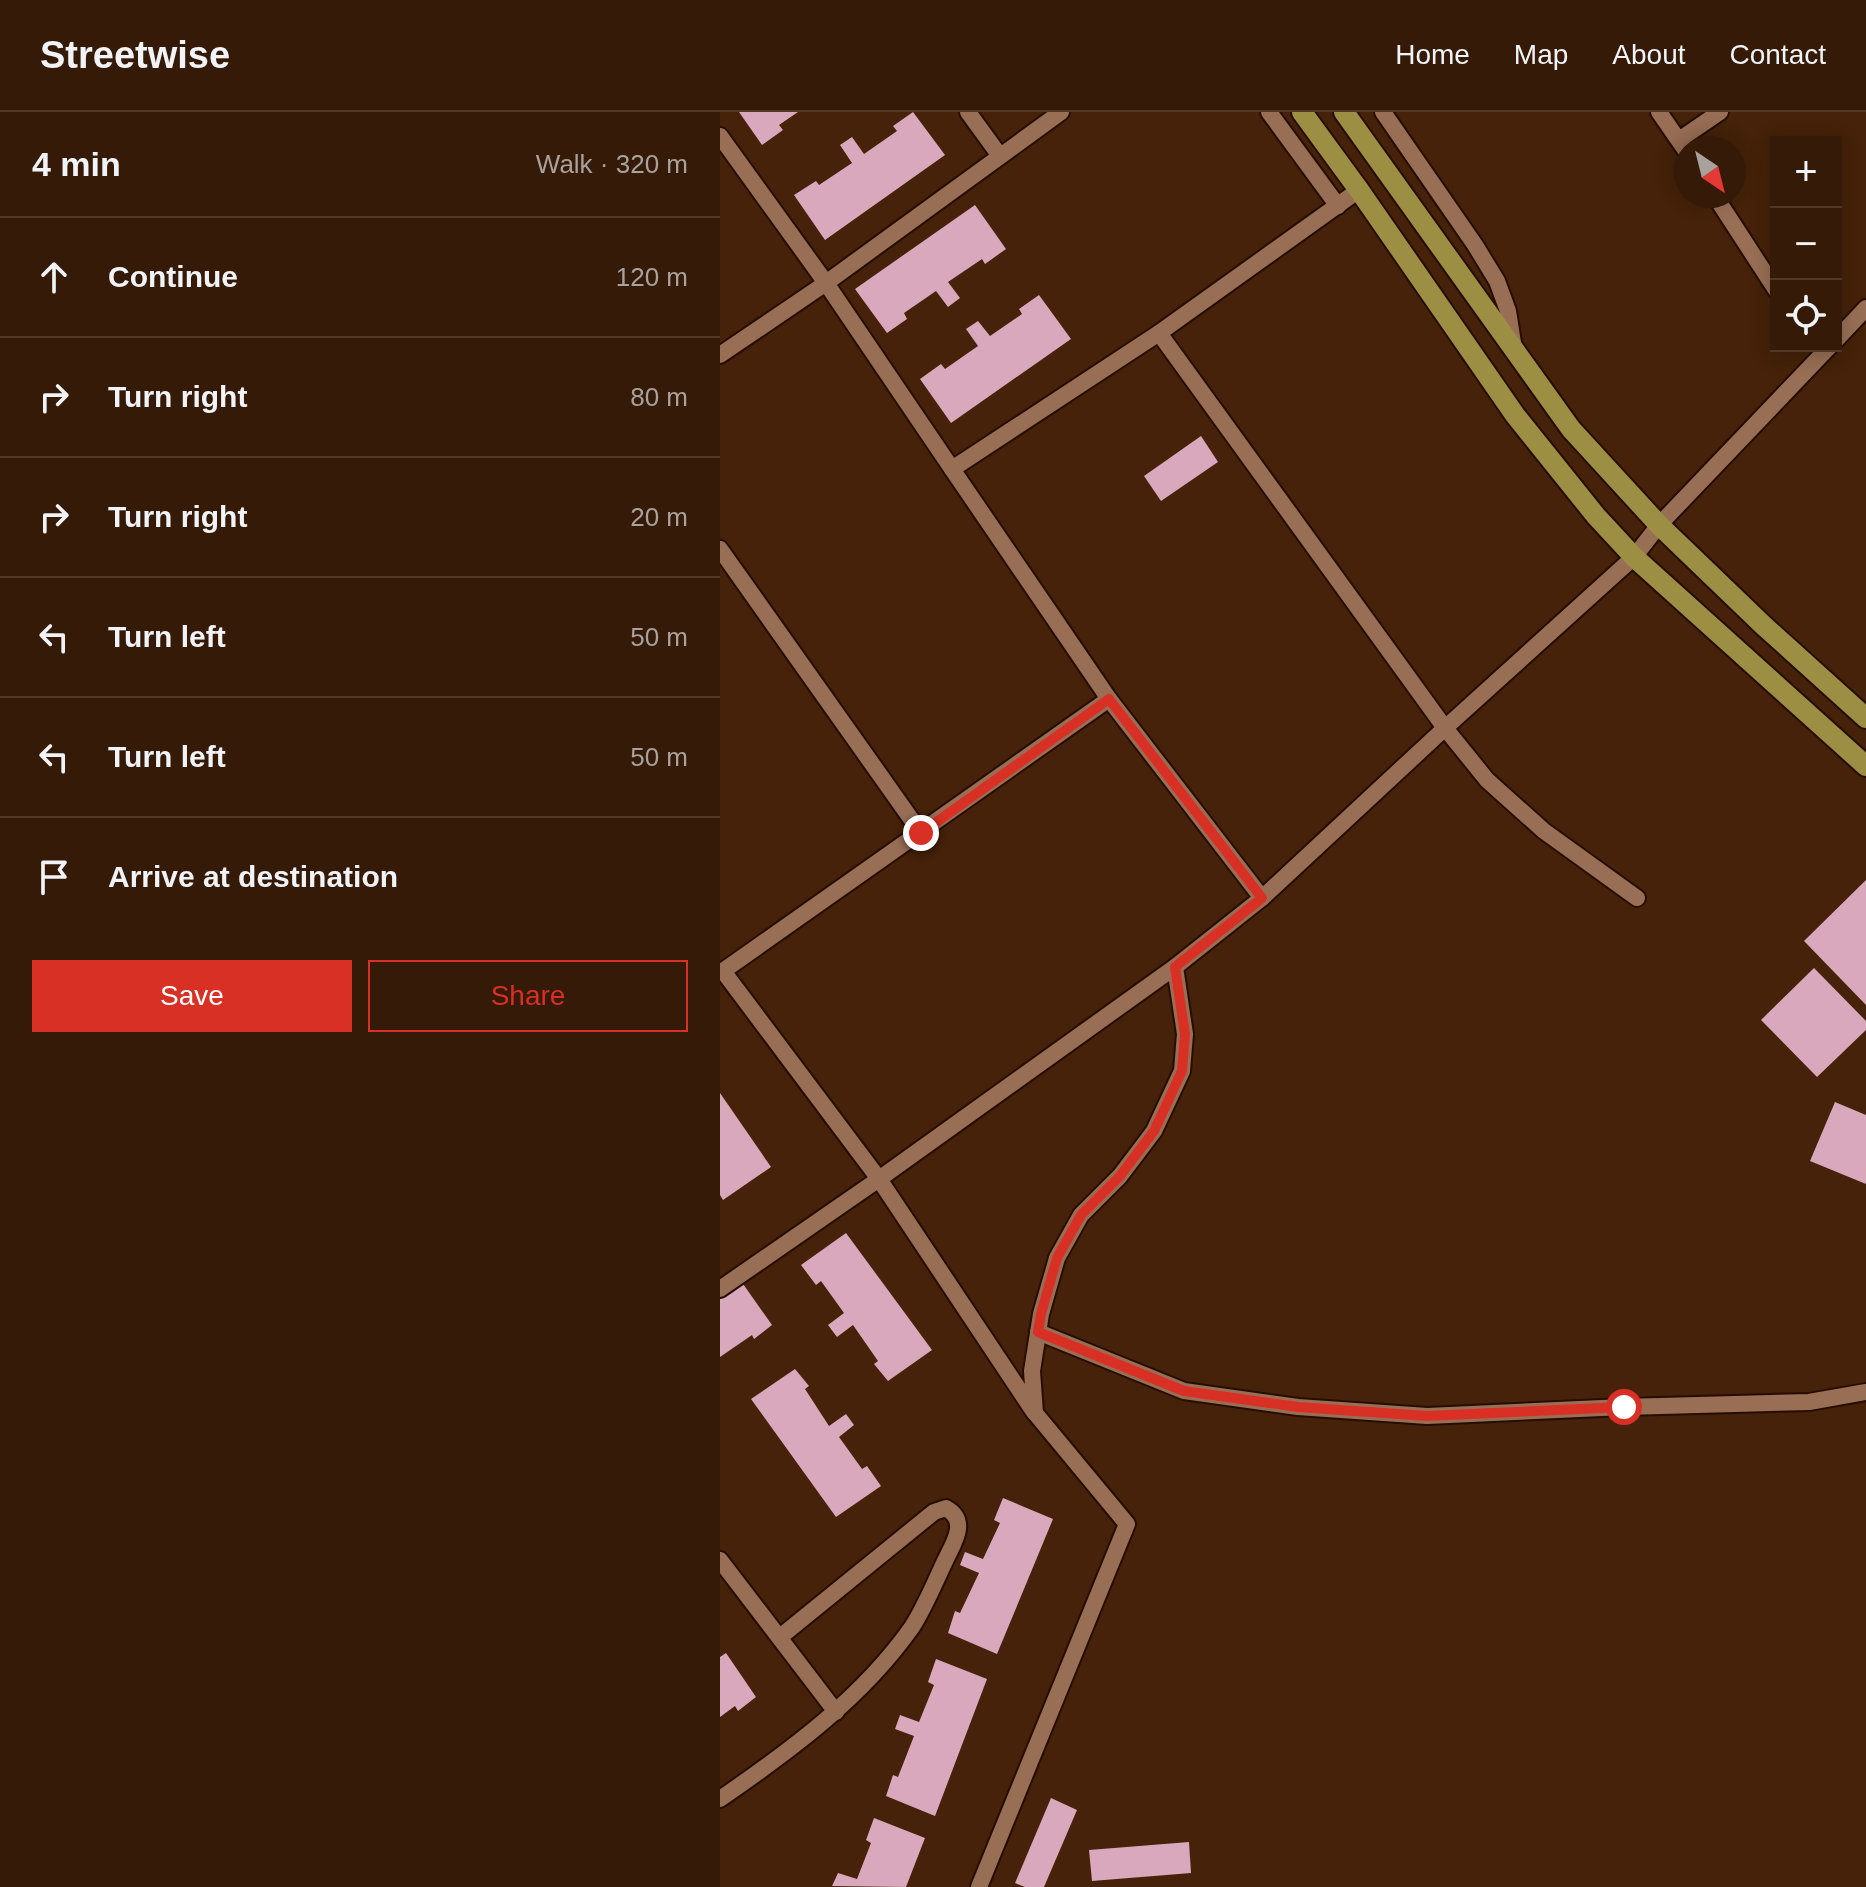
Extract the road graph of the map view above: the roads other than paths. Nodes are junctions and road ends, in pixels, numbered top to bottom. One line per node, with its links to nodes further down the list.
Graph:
1 (968, 112): 12 (street)
2 (1061, 112): 12 (street)
3 (1269, 112): 14 (street)
4 (1302, 112): 13 (main road)
5 (1344, 112): 21 (main road)
6 (1383, 112): 21 (street)
7 (1659, 112): 10 (street)
8 (1720, 112): 11 (street)
9 (720, 136): 17 (street)
10 (1676, 136)
11 (1693, 136)
12 (1000, 156): 17 (street)
13 (1359, 190): 14 (street); 27 (main road)
14 (1338, 206): 19 (street)
15 (1723, 208): 16 (street)
16 (1770, 281)
17 (826, 283): 23 (street); 24 (street)
18 (1866, 308): 20 (street)
19 (1159, 333): 24 (street); 30 (street)
20 (1842, 334)
21 (1514, 350): 25 (main road)
22 (1819, 352): 25 (street)
23 (720, 355)
24 (952, 469): 28 (street)
25 (1659, 525): 27 (street); 29 (main road)
26 (720, 549): 32 (street)
27 (1634, 557): 30 (street); 31 (main road)
28 (1109, 699): 32 (street); 33 (street)
29 (1866, 718)
30 (1445, 728): 33 (street); 34 (street)
31 (1866, 766)
32 (921, 833): 36 (street)
33 (1262, 898): 35 (street)
34 (1637, 898)
35 (1175, 967): 37 (street); 39 (street)
36 (721, 970): 37 (street)
37 (879, 1179): 38 (street); 41 (street)
38 (720, 1289)
39 (1038, 1332): 40 (street); 41 (street)
40 (1866, 1392)
41 (1035, 1413): 46 (street)
42 (720, 1560): 43 (street)
43 (780, 1637): 44 (street); 44 (street)
44 (836, 1712): 45 (street)
45 (720, 1799)
46 (979, 1887)

